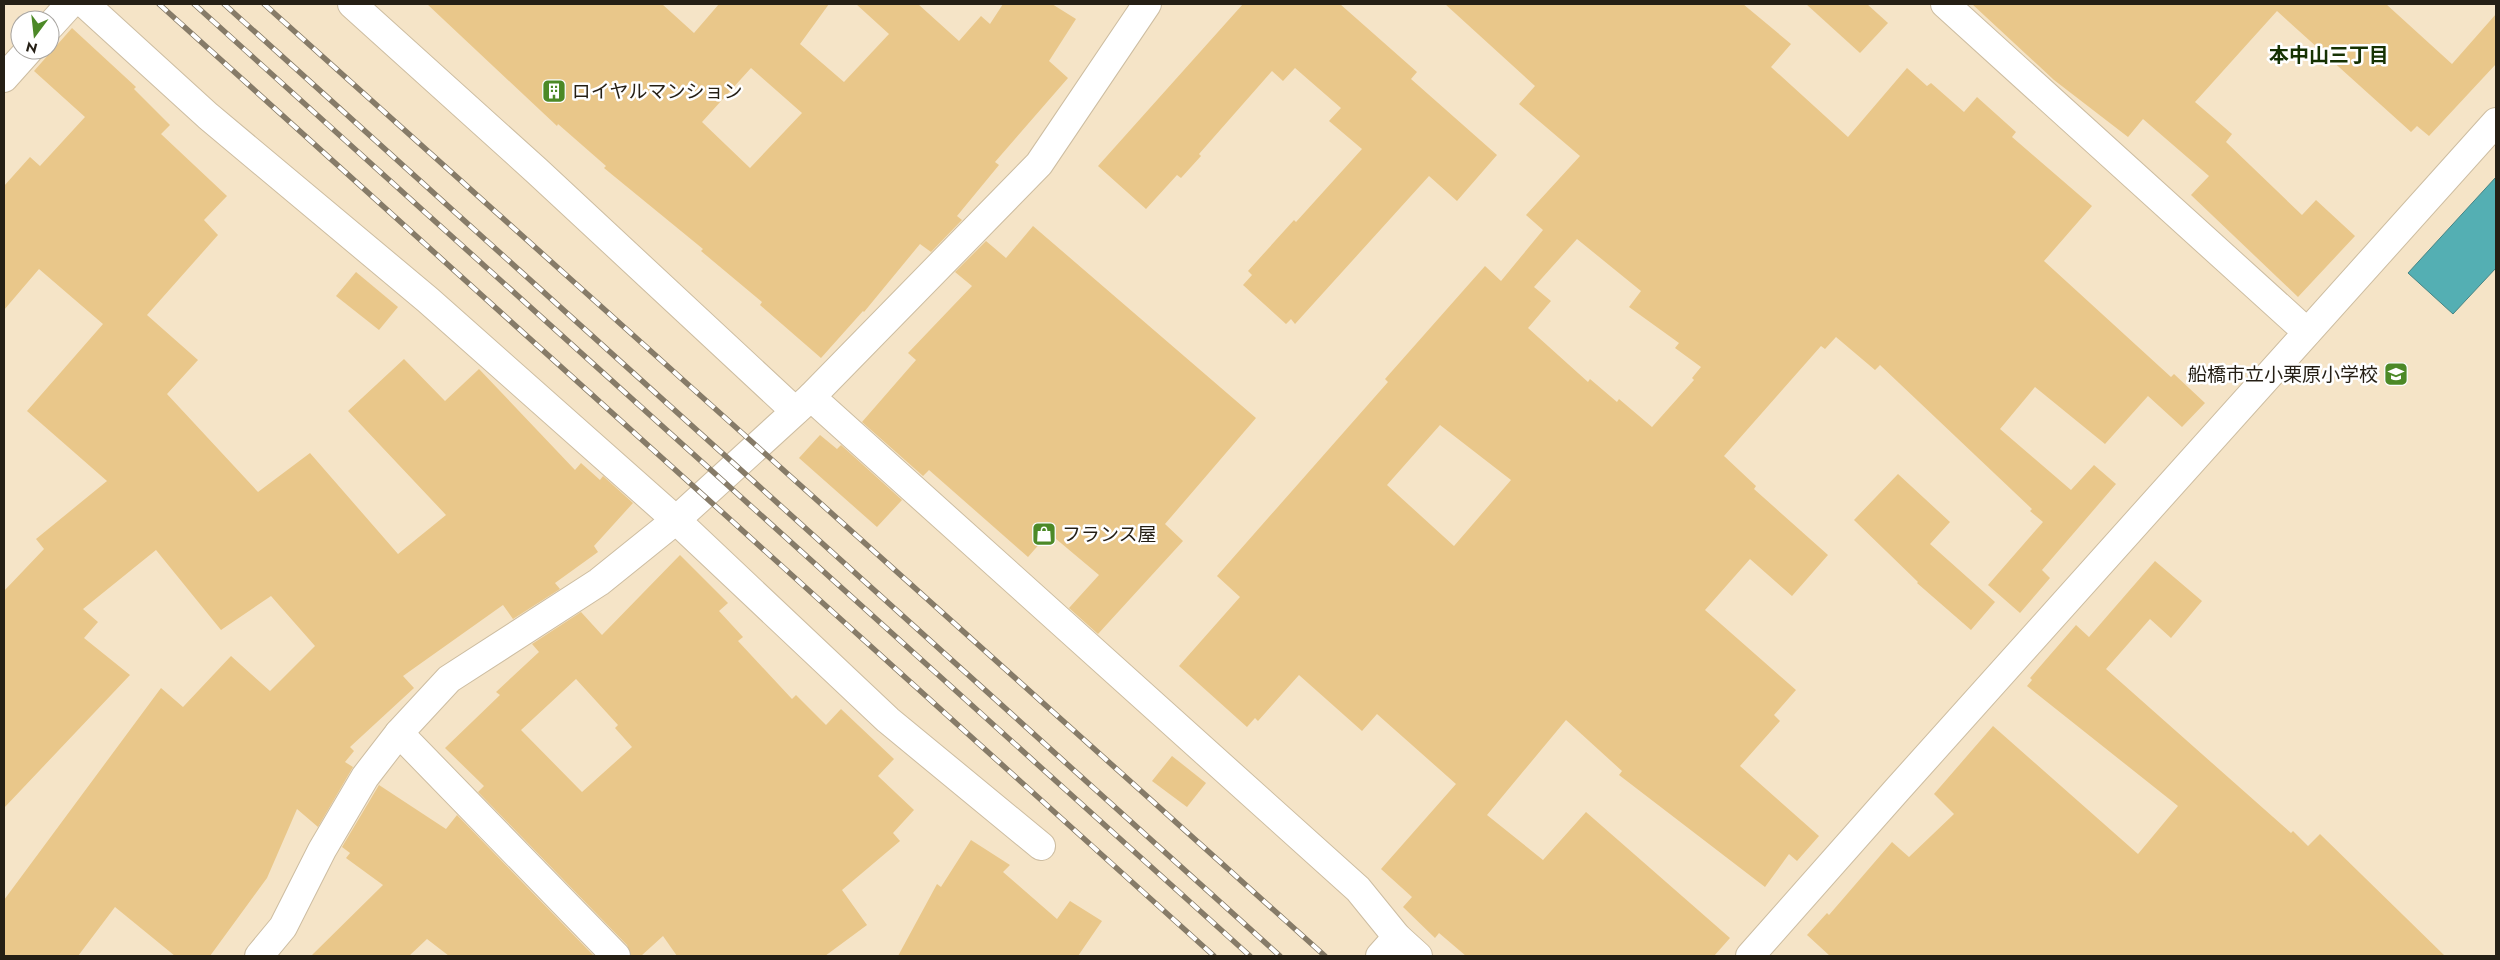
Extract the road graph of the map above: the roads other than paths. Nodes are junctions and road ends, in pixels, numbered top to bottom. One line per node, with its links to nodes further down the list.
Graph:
1 (70, 4): 6 (street)
2 (85, 4): 12 (street)
3 (352, 4): 11 (street)
4 (1147, 4): 11 (street)
5 (1945, 4): 10 (street)
6 (60, 15)
7 (19, 60): 8 (street)
8 (4, 78)
9 (2496, 122): 10 (street)
10 (2308, 332): 19 (street)
11 (803, 404): 12 (street); 15 (street)
12 (676, 520): 13 (street); 14 (street)
13 (399, 733): 16 (street); 17 (street)
14 (1041, 846)
15 (1389, 947): 18 (street)
16 (259, 956)
17 (616, 956)
18 (1418, 956)
19 (1750, 956)

